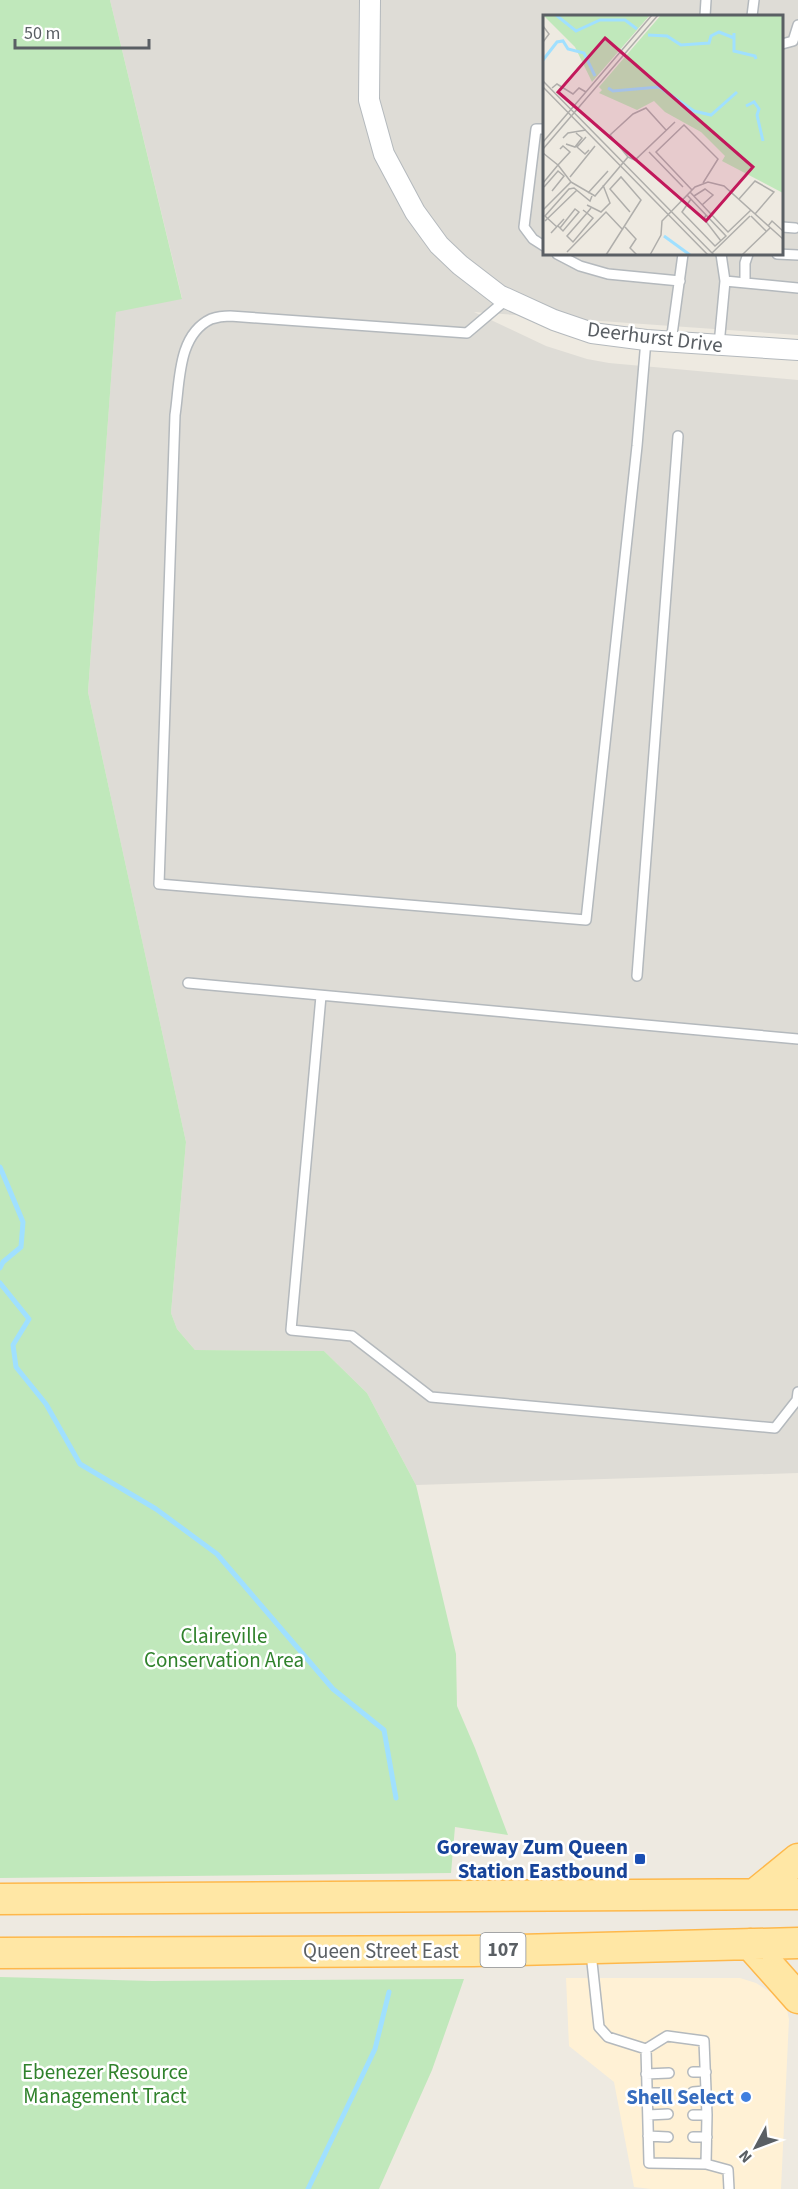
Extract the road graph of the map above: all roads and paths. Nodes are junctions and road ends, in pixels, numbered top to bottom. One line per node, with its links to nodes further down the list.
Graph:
1 (370, 0): 22 (street, Deerhurst Drive)
2 (706, 0): 4 (lane)
3 (754, 0): 5 (lane)
4 (705, 15)
5 (752, 15)
6 (798, 25): 7 (lane)
7 (783, 44)
8 (543, 129): 11 (lane)
9 (783, 227): 10 (lane)
10 (795, 228)
11 (543, 245)
12 (783, 254): 17 (lane)
13 (559, 255): 18 (lane)
14 (683, 255): 18 (lane)
15 (721, 255): 19 (lane)
16 (748, 255): 20 (lane)
17 (798, 255)
18 (680, 281): 24 (lane)
19 (725, 281): 20 (lane); 25 (lane)
20 (745, 283): 21 (lane)
21 (798, 288)
22 (507, 298): 23 (street, Deerhurst Drive); 23 (lane)
23 (646, 340): 24 (street, Deerhurst Drive)
24 (671, 342): 25 (street, Deerhurst Drive)
25 (719, 345): 26 (street, Deerhurst Drive)
26 (798, 350)
27 (678, 436): 28 (lane)
28 (637, 976)
29 (188, 983): 30 (lane)
30 (321, 996): 31 (lane); 32 (lane)
31 (798, 1039)
32 (798, 1392)
33 (798, 1859): 34 (main road)
34 (755, 1894): 35 (main road); 36 (main road)
35 (798, 1894)
36 (0, 1899)
37 (798, 1943): 38 (main road, Queen Street East / 107)
38 (750, 1944): 39 (main road, Queen Street East / 107); 41 (main road)
39 (590, 1948): 40 (main road, Queen Street East / 107); 42 (lane)
40 (0, 1953)
41 (798, 1998)
42 (646, 2049): 44 (lane); 46 (lane)
43 (693, 2072): 44 (lane)
44 (706, 2072): 47 (lane)
45 (669, 2073): 46 (lane)
46 (646, 2074): 49 (lane)
47 (705, 2091): 48 (lane); 54 (lane)
48 (693, 2092)
49 (647, 2093): 50 (lane); 52 (lane)
50 (669, 2093)
51 (669, 2114): 52 (lane)
52 (648, 2115): 55 (lane)
53 (693, 2115): 54 (lane)
54 (707, 2115): 58 (lane)
55 (648, 2136): 56 (lane); 59 (lane)
56 (668, 2137)
57 (693, 2137): 58 (lane)
58 (706, 2137): 59 (lane)
59 (706, 2164): 60 (lane)
60 (729, 2189)

